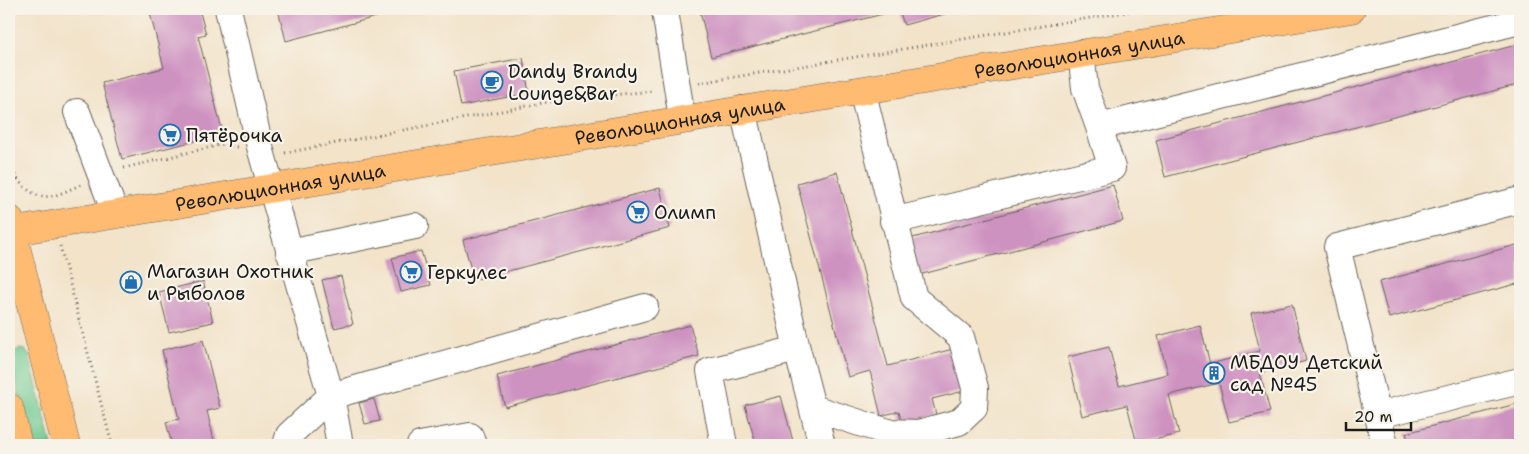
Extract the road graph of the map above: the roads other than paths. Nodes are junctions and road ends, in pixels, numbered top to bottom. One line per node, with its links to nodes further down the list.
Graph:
1 (228, 9): 11 (lane)
2 (668, 9): 9 (lane)
3 (1351, 9): 5 (main road, Революционная улица)
4 (1520, 21): 10 (lane)
5 (1081, 53): 6 (main road, Революционная улица); 10 (lane)
6 (862, 90): 7 (main road, Революционная улица); 14 (lane)
7 (743, 109): 9 (main road, Революционная улица); 19 (lane)
8 (77, 112): 13 (lane)
9 (682, 118): 11 (main road, Революционная улица)
10 (1099, 127): 14 (lane)
11 (271, 187): 13 (main road, Революционная улица); 17 (lane)
12 (1520, 200): 24 (lane)
13 (115, 213): 16 (main road, Революционная улица)
14 (893, 221): 23 (lane)
15 (415, 226): 17 (lane)
16 (10, 227): 27 (main road)
17 (289, 252): 21 (lane)
18 (645, 307): 21 (lane)
19 (797, 350): 23 (lane); 25 (lane)
20 (1520, 380): 24 (lane)
21 (331, 396): 28 (lane); 29 (lane)
22 (9, 407): 26 (main road)
23 (813, 408): 32 (lane)
24 (1378, 415): 33 (lane)
25 (719, 444)
26 (18, 445)
27 (66, 445)
28 (286, 445)
29 (340, 445)
30 (420, 445): 31 (lane)
31 (473, 445)
32 (822, 445)
33 (1385, 445)

